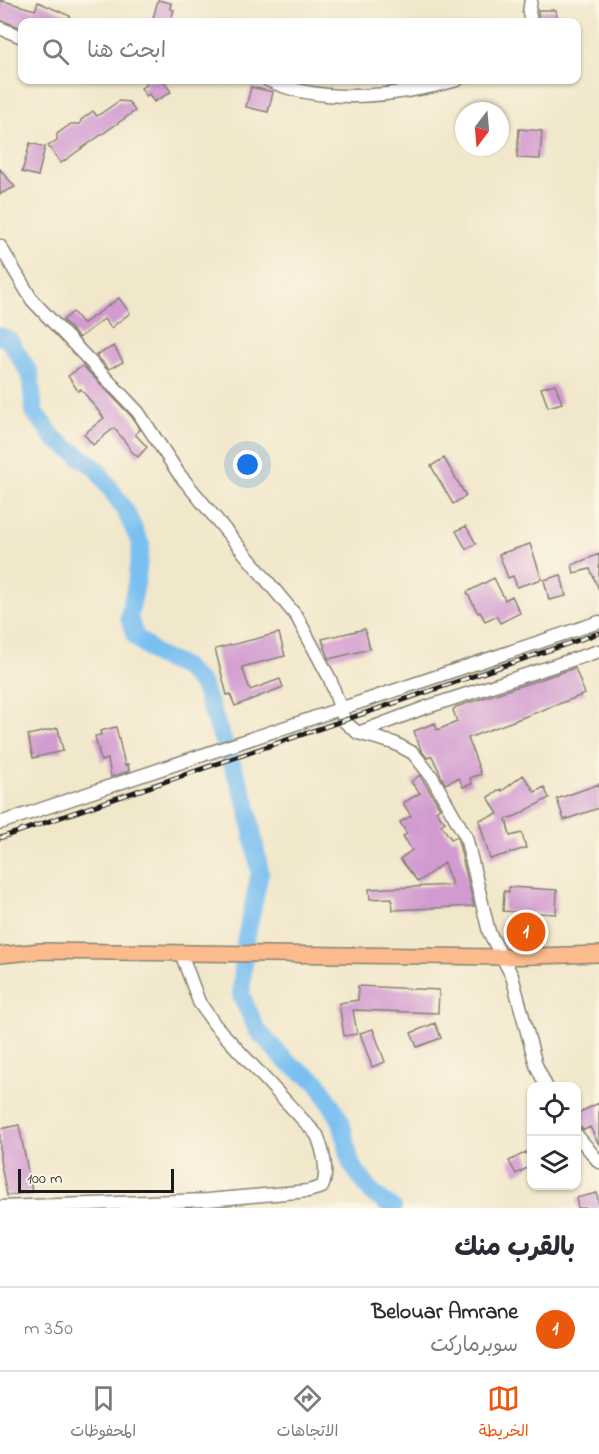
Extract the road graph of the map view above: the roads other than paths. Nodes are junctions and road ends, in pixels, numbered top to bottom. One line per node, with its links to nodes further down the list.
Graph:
1 (531, 0): 2 (street)
2 (530, 18)
3 (0, 28): 4 (street)
4 (18, 35)
5 (279, 84): 6 (street)
6 (440, 84)
7 (0, 246): 10 (street)
8 (599, 622): 10 (street)
9 (599, 651): 11 (street)
10 (341, 709): 11 (street); 12 (street)
11 (358, 733): 16 (street)
12 (0, 823)
13 (181, 953): 15 (main road); 16 (main road); 20 (street)
14 (599, 954): 16 (main road)
15 (0, 955)
16 (503, 957): 17 (street)
17 (544, 1082)
18 (578, 1136): 19 (street)
19 (599, 1162)
20 (0, 1207)

